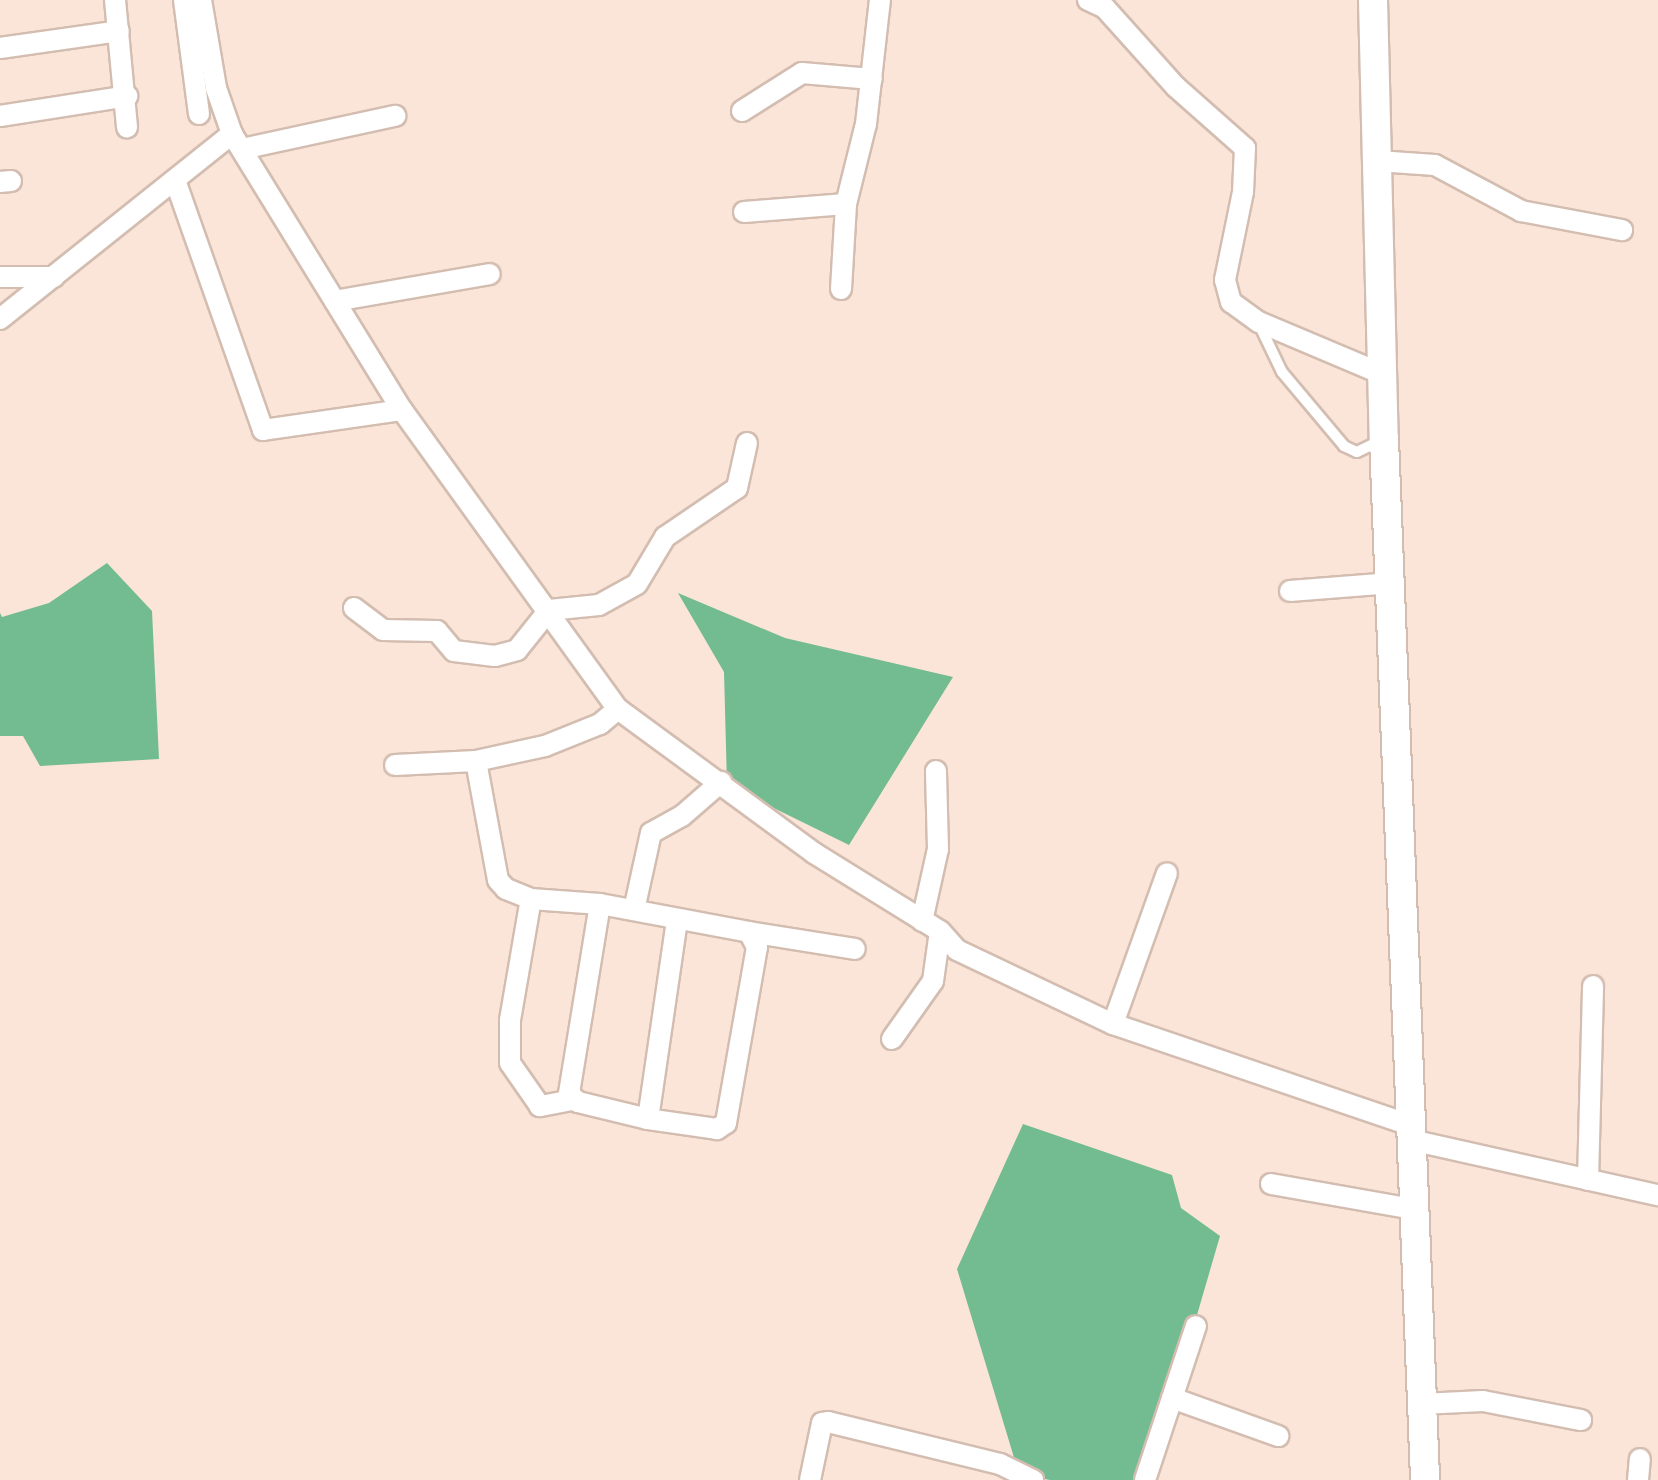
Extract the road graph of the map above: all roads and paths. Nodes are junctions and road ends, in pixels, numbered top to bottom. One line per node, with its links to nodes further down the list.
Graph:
1 (115, 0): 7 (street)
2 (184, 0): 12 (street)
3 (201, 0): 16 (street)
4 (880, 0): 9 (street)
5 (1088, 0): 28 (street)
6 (1373, 0): 17 (main road)
7 (119, 31): 8 (street); 10 (street)
8 (0, 48)
9 (872, 79): 11 (street); 19 (street)
10 (127, 96): 13 (street); 15 (street)
11 (742, 111)
12 (199, 114)
13 (0, 116)
14 (395, 116): 16 (street)
15 (127, 127)
16 (237, 141): 18 (street); 26 (street)
17 (1377, 161): 21 (street); 29 (main road)
18 (175, 180): 24 (street); 30 (street)
19 (846, 204): 20 (street); 25 (street)
20 (744, 212)
21 (1622, 230)
22 (490, 274): 26 (street)
23 (0, 277): 24 (street)
24 (54, 277): 27 (street)
25 (841, 289)
26 (335, 301): 30 (street)
27 (0, 319)
28 (1259, 322): 29 (street); 31 (lane)
29 (1382, 369): 31 (main road)
30 (402, 410): 36 (street)
31 (1384, 439): 33 (main road)
32 (747, 443): 36 (street)
33 (1392, 583): 34 (street); 55 (main road)
34 (1290, 591)
35 (354, 608): 36 (street)
36 (549, 610): 37 (street)
37 (618, 709): 38 (street); 41 (street)
38 (476, 761): 39 (street); 43 (street)
39 (395, 765)
40 (936, 771): 47 (street)
41 (721, 782): 45 (street); 47 (street)
42 (1167, 873): 51 (street)
43 (531, 899): 44 (street); 53 (street)
44 (600, 904): 45 (street); 53 (street)
45 (634, 910): 46 (street)
46 (677, 920): 48 (street); 54 (street)
47 (931, 926): 51 (street); 52 (street)
48 (749, 932): 49 (street); 54 (street)
49 (855, 949)
50 (1593, 986): 56 (street)
51 (1113, 1024): 55 (street)
52 (892, 1039)
53 (572, 1100): 54 (street)
54 (648, 1119)
55 (1411, 1133): 56 (street); 59 (main road)
56 (1588, 1180): 58 (street)
57 (1271, 1184): 59 (street)
58 (1658, 1195)
59 (1413, 1209): 62 (main road)
60 (1196, 1326): 61 (street)
61 (1172, 1398): 64 (street); 68 (street)
62 (1421, 1404): 63 (street); 69 (main road)
63 (1581, 1420)
64 (1278, 1436)
65 (1640, 1459): 70 (street)
66 (810, 1480): 67 (street)
67 (1033, 1480)
68 (1145, 1480)
69 (1425, 1480)
70 (1638, 1480)

